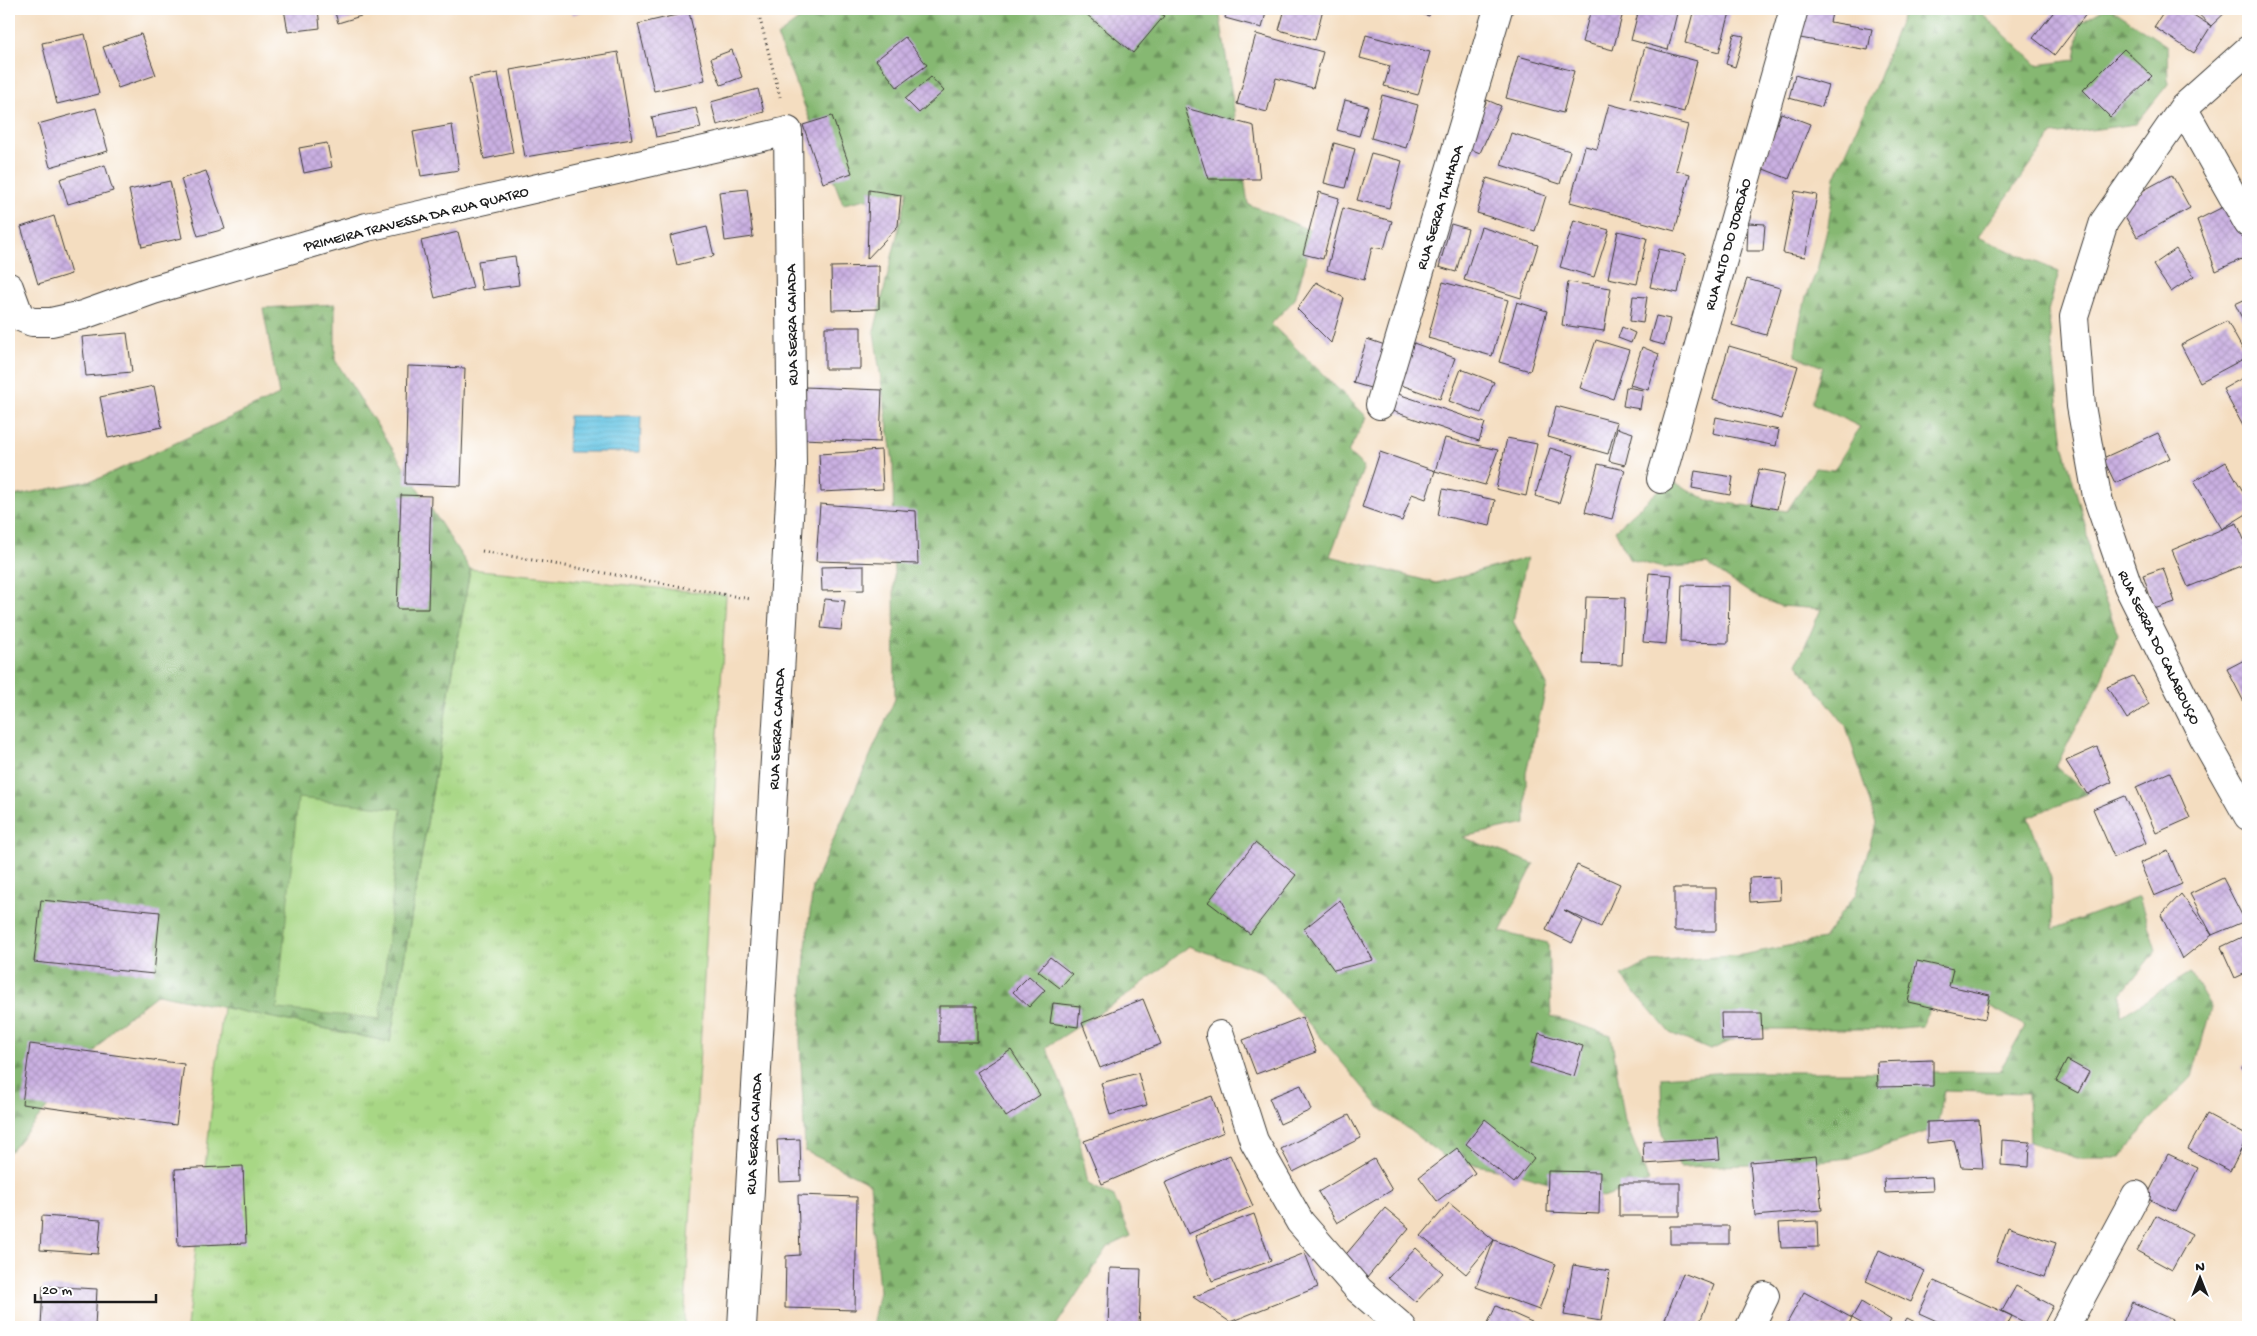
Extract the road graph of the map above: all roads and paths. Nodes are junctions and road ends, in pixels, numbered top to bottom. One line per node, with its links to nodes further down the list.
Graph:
1 (760, 9): 6 (path)
2 (1498, 9): 9 (street, RUA SERRA TALHADA)
3 (1794, 9): 10 (street, RUA ALTO DO JORDÃO)
4 (2248, 50): 5 (street, RUA SERRA DO CALABOUÇO)
5 (2183, 108): 7 (street); 13 (street, RUA SERRA DO CALABOUÇO)
6 (788, 131): 8 (street, PRIMEIRA TRAVESSA DA RUA QUATRO); 12 (street, RUA SERRA CAIADA)
7 (2248, 223)
8 (9, 287)
9 (1380, 405)
10 (1661, 479)
11 (482, 551): 12 (path)
12 (784, 606): 17 (street, RUA SERRA CAIADA)
13 (2248, 816)
14 (1220, 1035): 18 (street)
15 (2136, 1195): 20 (street)
16 (1765, 1296): 19 (street)
17 (742, 1327)
18 (1402, 1327)
19 (1750, 1327)
20 (2065, 1327)

